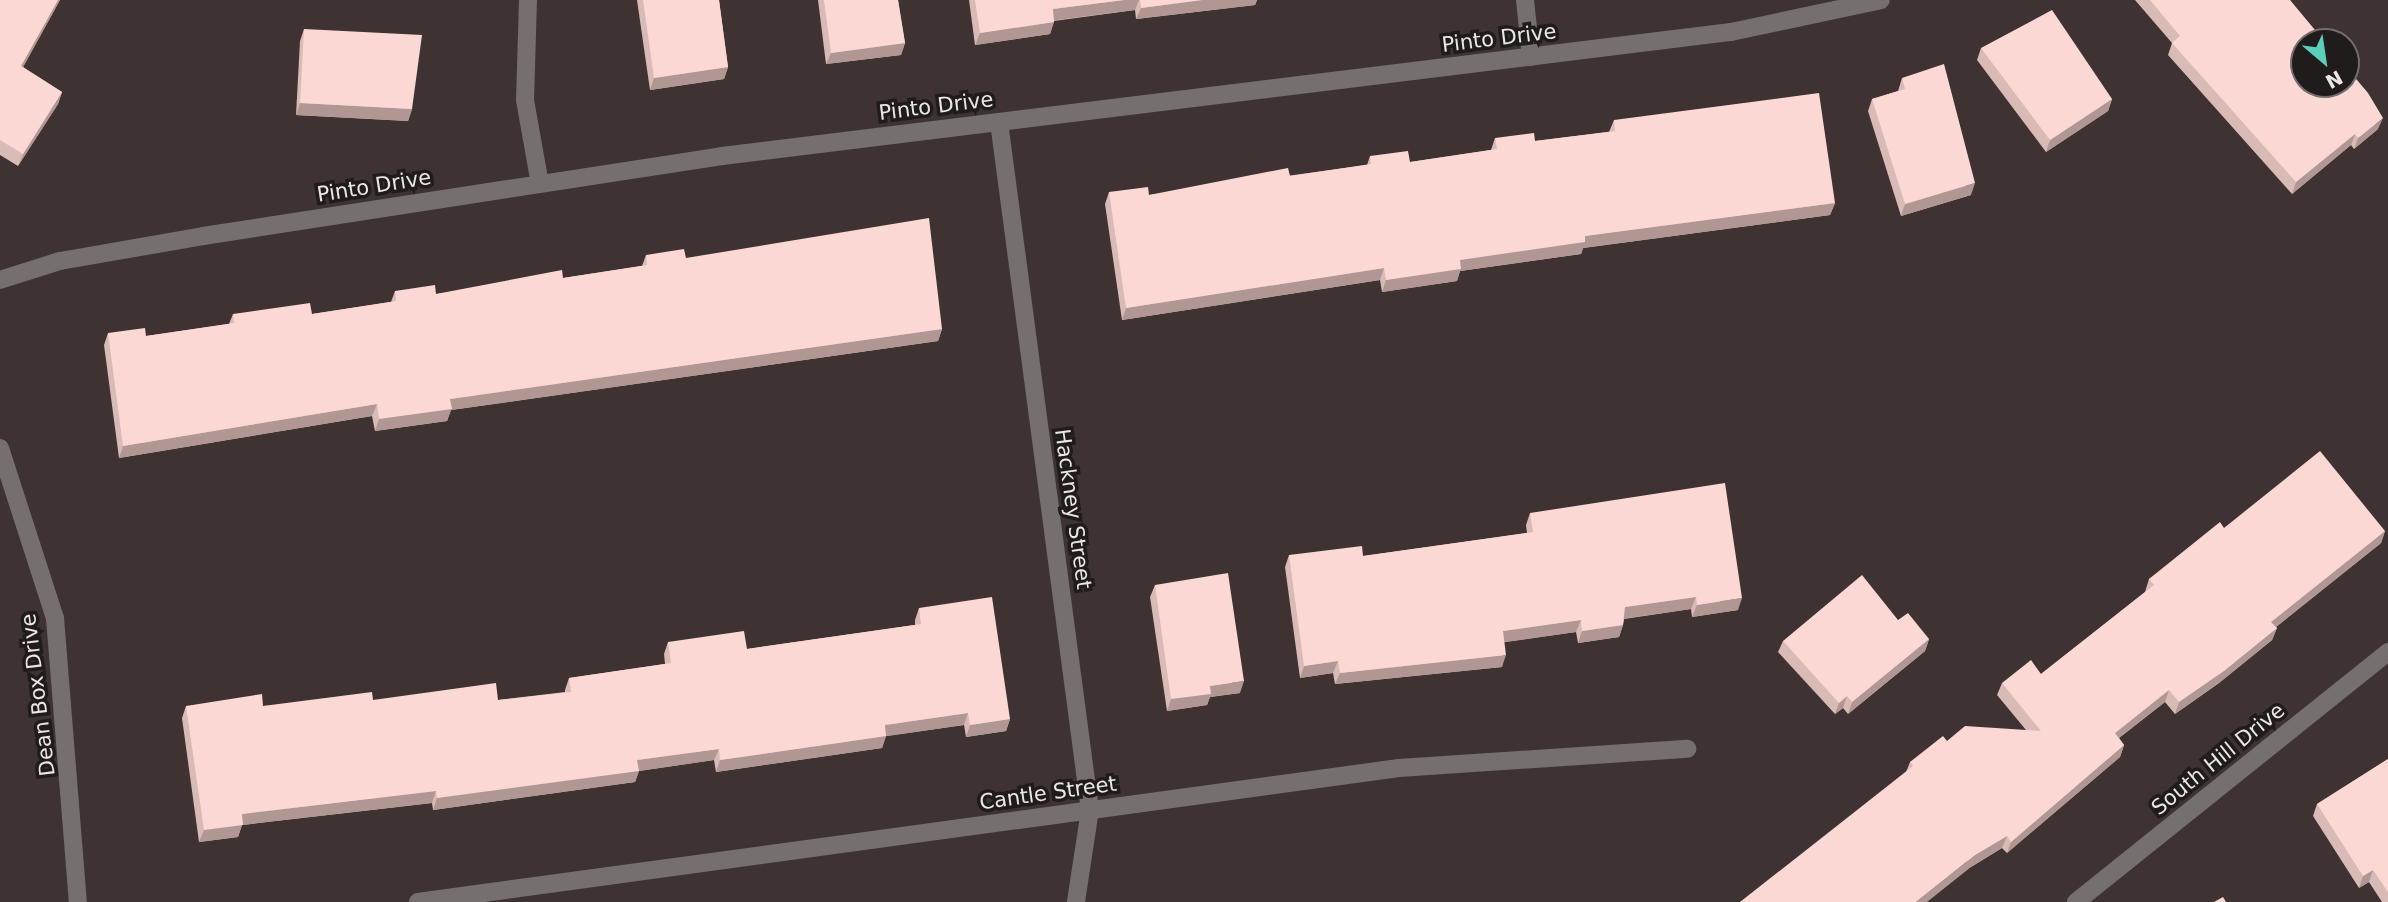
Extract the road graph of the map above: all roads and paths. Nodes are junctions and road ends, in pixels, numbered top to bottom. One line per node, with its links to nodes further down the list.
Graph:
1 (528, 0): 6 (street)
2 (1525, 0): 4 (street)
3 (1881, 0): 4 (street, Pinto Drive)
4 (1531, 57): 5 (street, Pinto Drive)
5 (999, 122): 6 (street, Pinto Drive); 11 (street, Hackney Street)
6 (540, 184): 7 (street, Pinto Drive)
7 (0, 280)
8 (0, 448): 12 (street, Dean Box Drive)
9 (2388, 652): 15 (street, South Hill Drive)
10 (1687, 749): 11 (street, Cantle Street)
11 (1090, 810): 13 (street, Cantle Street); 14 (street, Hackney Street)
12 (78, 902)
13 (418, 902)
14 (1076, 902)
15 (2076, 902)

